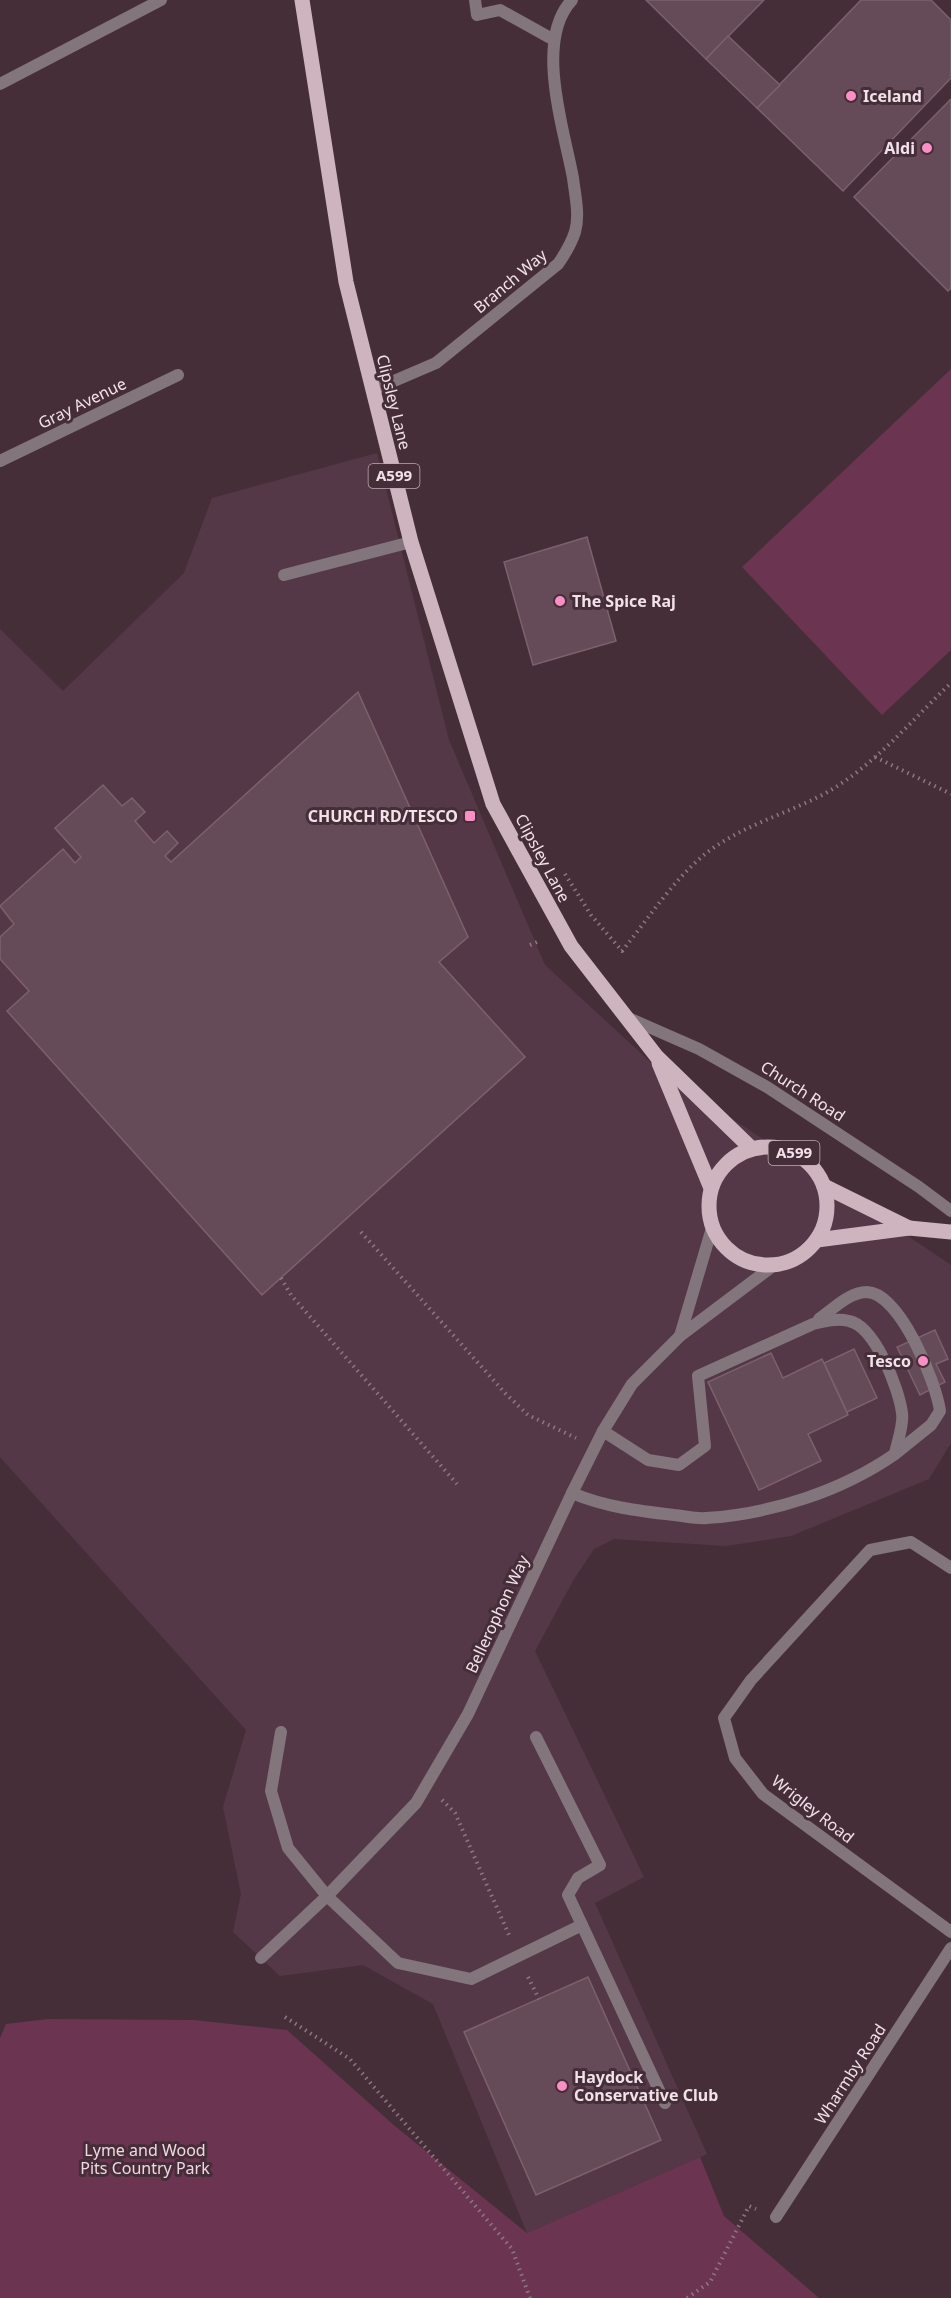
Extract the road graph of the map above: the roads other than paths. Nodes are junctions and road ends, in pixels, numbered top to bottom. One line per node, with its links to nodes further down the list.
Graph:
1 (161, 0): 6 (street)
2 (302, 0): 8 (main road, Clipsley Lane / A599)
3 (475, 0): 5 (street)
4 (572, 0): 5 (street, Branch Way)
5 (554, 40): 8 (street, Branch Way)
6 (0, 84)
7 (178, 375): 9 (street, Gray Avenue)
8 (373, 390): 10 (main road, Clipsley Lane / A599)
9 (0, 461)
10 (411, 542): 11 (street); 12 (main road, Clipsley Lane / A599)
11 (284, 575)
12 (561, 930): 13 (main road, Church Road / A599)
13 (626, 1017): 14 (main road, Church Road / A599); 18 (street, Church Road / A599)
14 (657, 1057): 15 (main road, Church Road / A599); 17 (main road, Church Road / A599)
15 (752, 1149): 16 (main road, A599); 17 (main road, A599)
16 (824, 1186): 20 (main road, A599); 22 (main road, A599)
17 (711, 1188): 19 (main road, A599)
18 (951, 1211)
19 (712, 1228): 23 (main road); 25 (street, Bellerophon Way)
20 (909, 1228): 21 (main road, A599); 22 (main road, A599)
21 (951, 1232)
22 (817, 1240): 23 (main road)
23 (773, 1266): 25 (street, Bellerophon Way)
24 (813, 1324): 26 (street); 27 (street); 27 (street)
25 (680, 1336): 26 (street, Bellerophon Way)
26 (603, 1431): 28 (street, Bellerophon Way)
27 (895, 1454): 28 (street)
28 (572, 1493): 32 (street, Bellerophon Way)
29 (951, 1568): 34 (street, Wrigley Road)
30 (281, 1732): 32 (street)
31 (536, 1737): 33 (street)
32 (327, 1896): 33 (street); 36 (street, Bellerophon Way)
33 (582, 1925): 37 (street)
34 (951, 1932)
35 (951, 1948): 38 (street, Wharmby Road)
36 (261, 1958)
37 (665, 2103)
38 (777, 2217)

